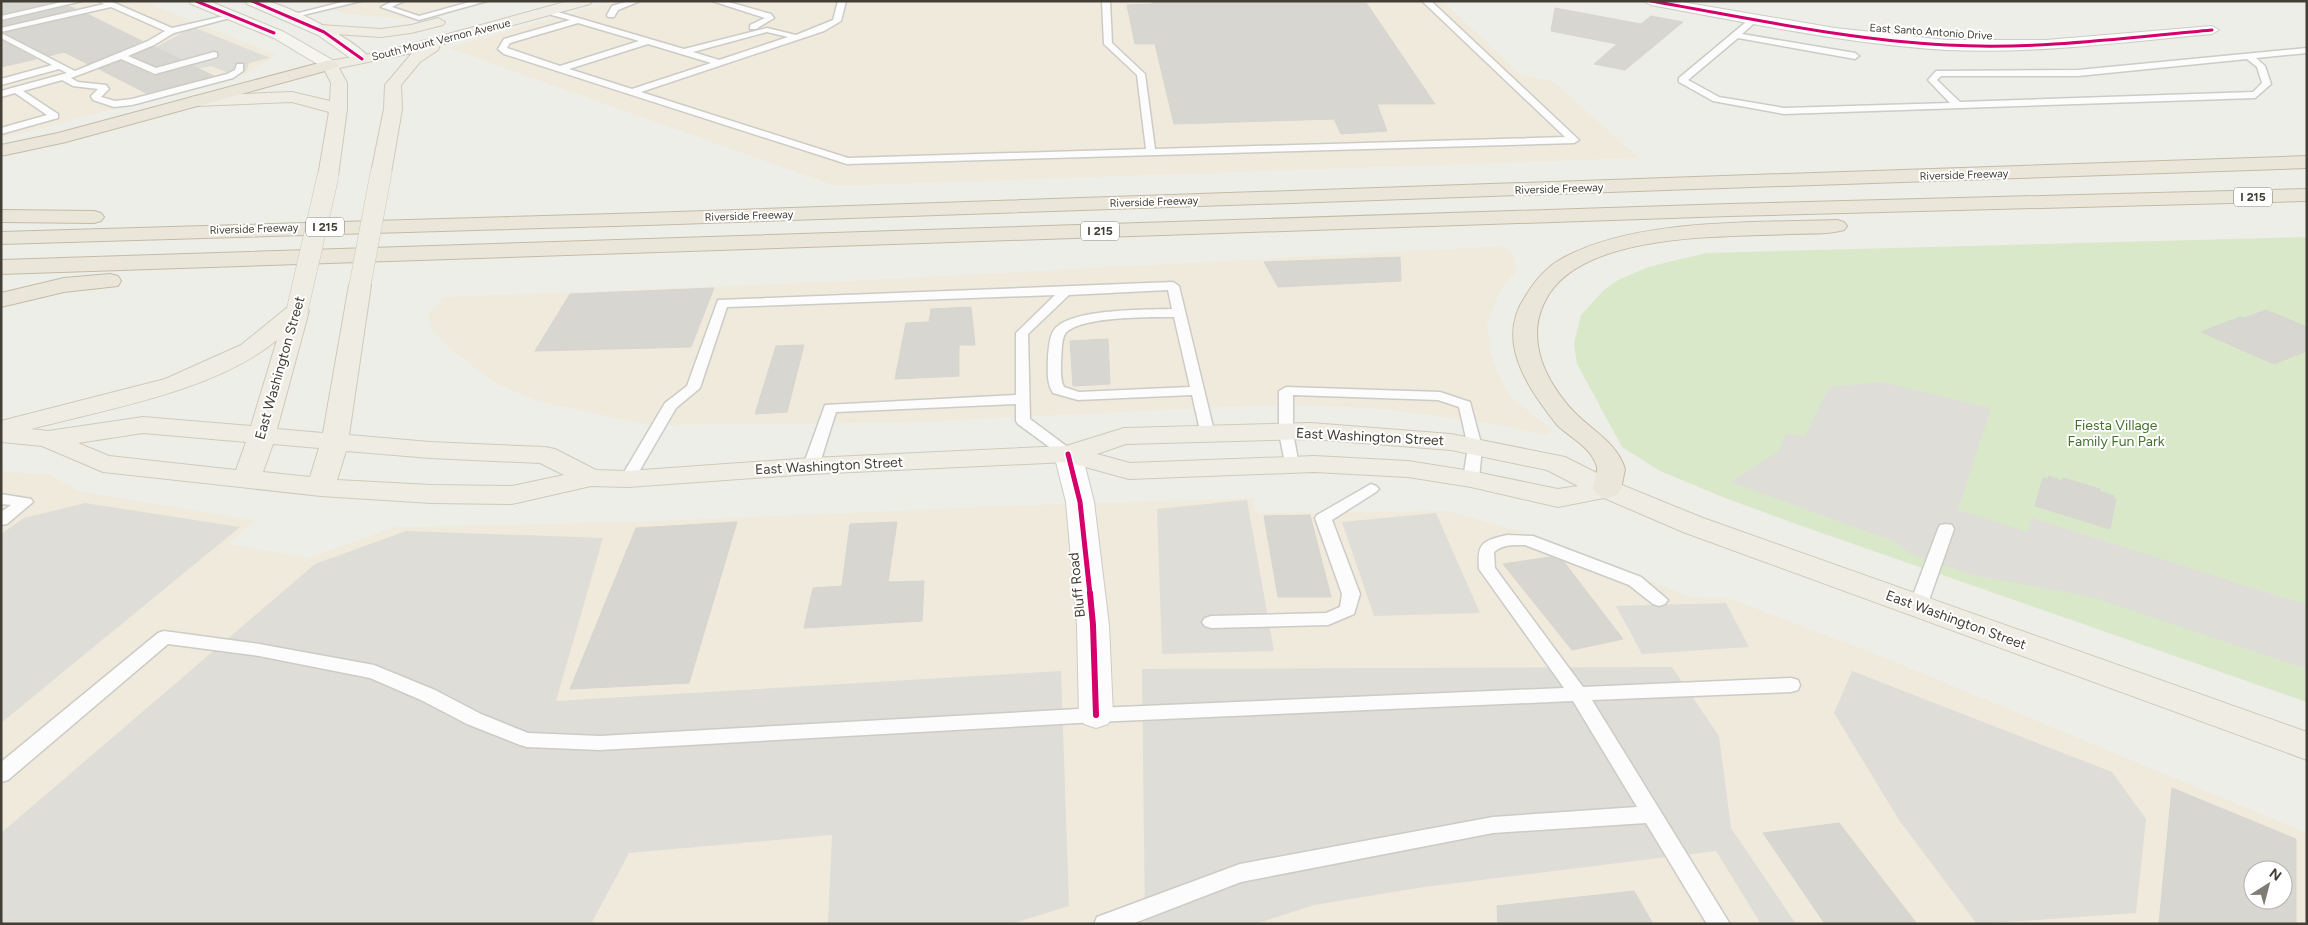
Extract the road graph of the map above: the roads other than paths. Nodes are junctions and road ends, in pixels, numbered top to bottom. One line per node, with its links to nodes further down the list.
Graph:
1 (78, 1): 21 (lane)
2 (103, 1): 16 (lane)
3 (196, 1): 23 (main road)
4 (252, 1): 24 (main road)
5 (326, 1): 18 (lane)
6 (357, 1): 18 (lane)
7 (400, 1): 17 (lane)
8 (585, 1): 20 (main road, South Mount Vernon Avenue)
9 (636, 1): 22 (lane)
10 (716, 1): 28 (lane)
11 (842, 1): 36 (lane)
12 (1106, 1): 62 (lane)
13 (1426, 1): 62 (lane)
14 (1651, 1): 26 (street, East Santo Antonio Drive)
15 (522, 4): 44 (main road, South Mount Vernon Avenue)
16 (112, 5): 30 (lane); 33 (lane)
17 (488, 5): 31 (main road)
18 (337, 6): 24 (lane)
19 (1, 7): 21 (lane)
20 (551, 12): 27 (lane); 29 (main road, South Mount Vernon Avenue)
21 (17, 14): 25 (lane)
22 (610, 15)
23 (234, 16): 33 (lane); 46 (main road)
24 (291, 16): 31 (main road)
25 (1, 18)
26 (1755, 19): 32 (street, East Santo Antonio Drive); 35 (lane)
27 (579, 20): 37 (lane); 49 (lane)
28 (753, 26)
29 (486, 29): 44 (main road, South Mount Vernon Avenue); 52 (main road)
30 (1, 30)
31 (320, 30): 44 (main road)
32 (2212, 30)
33 (171, 31): 41 (lane)
34 (1, 36): 47 (lane)
35 (1736, 36): 42 (lane); 57 (lane)
36 (798, 37): 39 (lane); 45 (lane)
37 (648, 41): 39 (lane); 49 (lane)
38 (2307, 50): 43 (lane)
39 (683, 52): 45 (lane)
40 (214, 55): 41 (lane)
41 (121, 56): 50 (lane)
42 (1855, 56)
43 (2249, 56): 57 (lane); 57 (lane)
44 (359, 57): 46 (main road, South Mount Vernon Avenue); 52 (main road)
45 (720, 63): 54 (lane)
46 (330, 65): 56 (highway); 58 (main road, East Washington Street)
47 (59, 66): 50 (lane); 51 (lane)
48 (240, 66): 50 (lane)
49 (560, 69): 54 (lane)
50 (76, 79): 53 (lane)
51 (1, 82)
52 (393, 86): 84 (main road, bridge)
53 (16, 90): 55 (lane); 59 (lane)
54 (632, 92): 62 (lane)
55 (1, 94)
56 (197, 101): 58 (main road); 60 (highway)
57 (1960, 106)
58 (338, 109): 74 (main road, East Washington Street, bridge)
59 (1, 131)
60 (60, 138): 61 (highway); 63 (highway)
61 (1, 151)
62 (1151, 153)
63 (1, 162)
64 (2307, 162): 68 (highway, Riverside Freeway / I 215)
65 (2307, 195): 66 (highway, Riverside Freeway / I 215)
66 (2199, 199): 70 (highway, Riverside Freeway / I 215); 95 (highway)
67 (1, 216): 68 (highway)
68 (648, 219): 69 (highway, Riverside Freeway / I 215)
69 (1, 238)
70 (569, 249): 71 (highway, Riverside Freeway / I 215); 73 (highway)
71 (1, 267)
72 (1066, 291): 75 (lane); 77 (lane); 91 (lane)
73 (1, 300)
74 (297, 311): 78 (main road); 82 (main road, East Washington Street)
75 (1180, 313): 76 (lane); 76 (lane)
76 (1198, 391): 81 (lane)
77 (1024, 399): 86 (lane); 88 (lane)
78 (1, 429)
79 (1286, 433): 81 (main road, East Washington Street); 85 (main road, East Washington Street); 85 (lane); 87 (lane)
80 (1, 434): 83 (main road)
81 (1208, 434): 86 (main road, East Washington Street)
82 (262, 436): 83 (main road, East Washington Street); 84 (main road, East Washington Street); 89 (main road, East Washington Street)
83 (48, 440): 89 (main road)
84 (335, 441): 90 (main road, East Washington Street); 93 (main road)
85 (1475, 447): 92 (lane); 95 (main road, East Washington Street)
86 (1068, 454): 87 (main road, East Washington Street); 88 (main road, East Washington Street); 104 (street, Bluff Road)
87 (1291, 465): 92 (main road, East Washington Street)
88 (811, 466): 91 (main road, East Washington Street)
89 (247, 478): 93 (main road, East Washington Street)
90 (591, 478): 91 (main road, East Washington Street); 93 (main road, East Washington Street)
91 (628, 479)
92 (1471, 479): 95 (main road, East Washington Street)
93 (321, 487)
94 (1371, 489): 101 (lane)
95 (1607, 489): 100 (main road, East Washington Street)
96 (1, 499): 97 (lane)
97 (1, 520)
98 (1946, 529): 100 (lane)
99 (1659, 600): 103 (lane)
100 (1918, 606): 105 (main road, East Washington Street)
101 (1211, 622)
102 (1791, 685): 103 (lane)
103 (1579, 695): 104 (lane); 107 (lane)
104 (1096, 715): 106 (lane)
105 (2307, 746)
106 (1, 774)
107 (1652, 814): 108 (lane); 109 (lane)
108 (1105, 924)
109 (1719, 924)

